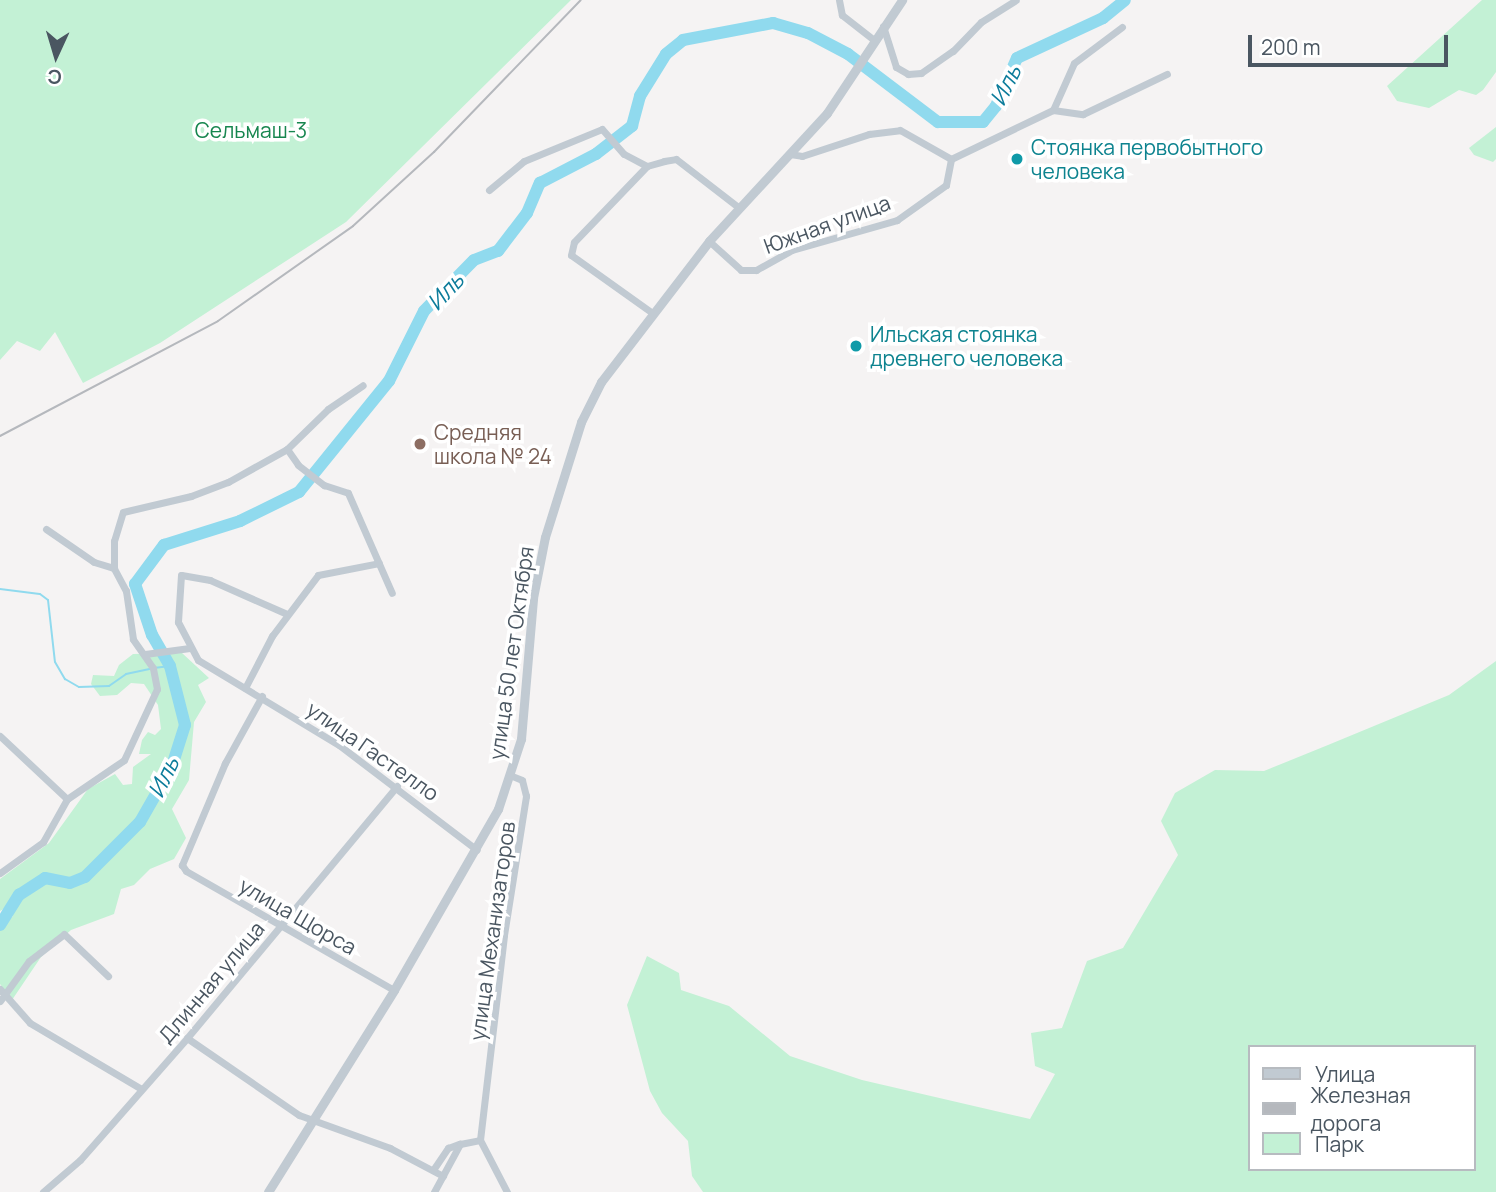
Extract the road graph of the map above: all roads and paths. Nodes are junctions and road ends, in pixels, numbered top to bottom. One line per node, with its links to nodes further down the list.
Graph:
1 (839, 0): 6 (street)
2 (902, 0): 4 (street, улица 50 лет Октября)
3 (1016, 0): 4 (street)
4 (883, 26): 6 (street, улица 50 лет Октября)
5 (1122, 27): 8 (street)
6 (872, 43): 9 (street, улица 50 лет Октября)
7 (1167, 74): 8 (street)
8 (1053, 110): 10 (street)
9 (790, 154): 10 (street); 13 (street, улица 50 лет Октября)
10 (951, 159): 14 (street, Южная улица)
11 (647, 166): 12 (street); 13 (street); 15 (street)
12 (489, 190)
13 (738, 207): 14 (street, улица 50 лет Октября)
14 (709, 241): 15 (street, улица 50 лет Октября)
15 (651, 312): 28 (street, улица 50 лет Октября)
16 (363, 385): 17 (street)
17 (287, 449): 19 (street); 20 (street)
18 (46, 529): 20 (street)
19 (379, 563): 21 (street); 22 (street)
20 (114, 568): 24 (street)
21 (393, 593)
22 (287, 614): 23 (street, улица Гастелло); 25 (street)
23 (190, 648): 24 (street); 25 (street, улица Гастелло)
24 (145, 654): 30 (street)
25 (245, 688): 26 (street, улица Гастелло)
26 (261, 696): 29 (street, улица Гастелло); 33 (street, улица Щорса)
27 (0, 736): 30 (street)
28 (512, 776): 31 (street, улица 50 лет Октября); 40 (street, улица Механизаторов)
29 (397, 786): 31 (street, улица Гастелло); 33 (street, Длинная улица)
30 (67, 799): 32 (street)
31 (477, 850): 35 (street, улица 50 лет Октября)
32 (0, 873)
33 (282, 925): 35 (street, улица Щорса); 37 (street, Длинная улица)
34 (108, 976): 36 (street)
35 (394, 990): 39 (street, улица 50 лет Октября)
36 (1, 995): 38 (street)
37 (187, 1038): 38 (street, Длинная улица); 39 (street)
38 (140, 1088): 44 (street, Длинная улица)
39 (313, 1119): 42 (street); 45 (street, улица 50 лет Октября)
40 (480, 1140): 41 (street); 47 (street)
41 (460, 1144): 42 (street); 43 (street)
42 (433, 1170): 43 (street)
43 (443, 1176): 46 (street)
44 (43, 1192)
45 (268, 1192)
46 (434, 1192)
47 (508, 1192)

